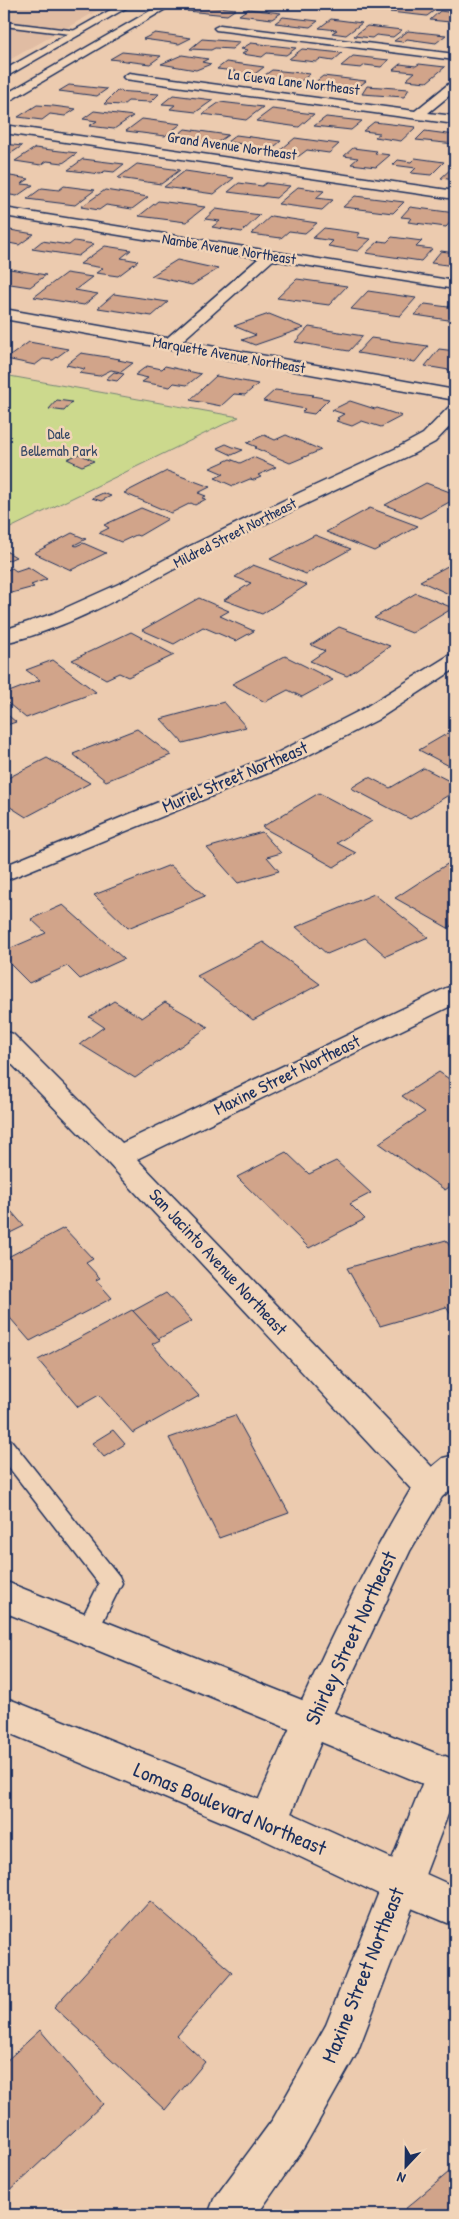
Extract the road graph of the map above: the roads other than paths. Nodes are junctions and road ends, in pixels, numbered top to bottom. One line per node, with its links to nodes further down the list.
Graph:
1 (128, 4): 5 (street)
2 (169, 4): 6 (street)
3 (4, 24): 5 (lane)
4 (220, 28): 7 (street)
5 (78, 33): 6 (street); 8 (street)
6 (113, 37): 11 (street)
7 (455, 57)
8 (5, 73)
9 (129, 77): 12 (street, La Cueva Lane Northeast)
10 (455, 85): 12 (street)
11 (4, 100)
12 (418, 115): 13 (street, La Cueva Lane Northeast)
13 (455, 120)
14 (4, 129): 15 (street, Grand Avenue Northeast)
15 (455, 195)
16 (4, 212): 17 (street, Nambe Avenue Northeast)
17 (270, 256): 18 (street, Nambe Avenue Northeast); 20 (street)
18 (455, 285)
19 (4, 314): 20 (street, Marquette Avenue Northeast)
20 (170, 344): 21 (street, Marquette Avenue Northeast)
21 (455, 395)
22 (455, 412): 23 (street, Mildred Street Northeast)
23 (4, 637)
24 (455, 660): 25 (street, Muriel Street Northeast)
25 (4, 874)
26 (455, 994): 28 (street, Maxine Street Northeast)
27 (4, 1040): 28 (street, San Jacinto Avenue Northeast)
28 (118, 1156): 30 (street, San Jacinto Avenue Northeast)
29 (4, 1446): 32 (lane)
30 (443, 1477): 34 (street, Shirley Street Northeast)
31 (4, 1596): 32 (street)
32 (87, 1630): 34 (street)
33 (4, 1714): 36 (street, Lomas Boulevard Northeast)
34 (311, 1721): 35 (street); 36 (street, Shirley Street Northeast)
35 (450, 1777): 37 (street, Maxine Street Northeast)
36 (268, 1822): 37 (street, Lomas Boulevard Northeast)
37 (400, 1884): 38 (street, Lomas Boulevard Northeast); 39 (street, Maxine Street Northeast)
38 (455, 1907)
39 (230, 2215)

